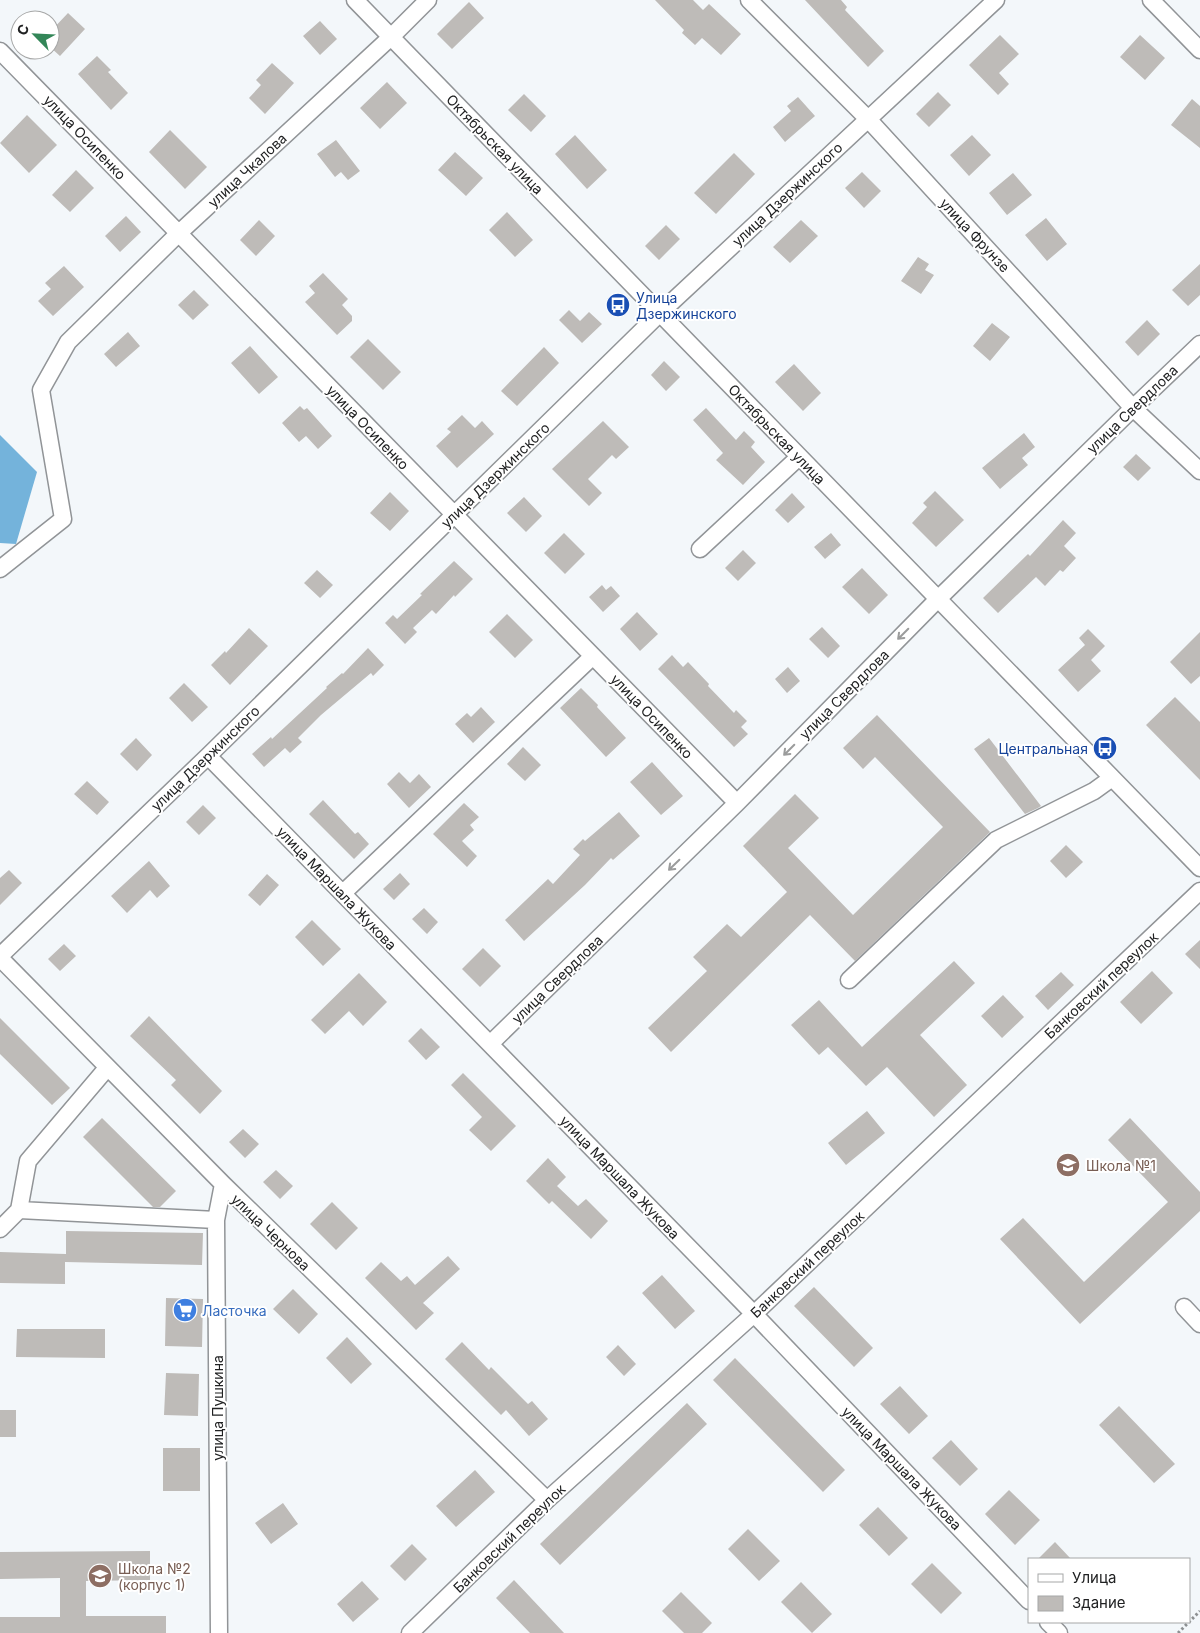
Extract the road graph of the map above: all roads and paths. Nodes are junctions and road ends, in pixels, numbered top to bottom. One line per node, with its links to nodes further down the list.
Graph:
1 (356, 0): 6 (street, Октябрьская улица)
2 (428, 0): 6 (street, улица Чкалова)
3 (749, 0): 9 (street, улица Фрунзе)
4 (996, 0): 9 (street, улица Дзержинского)
5 (1151, 0): 8 (street)
6 (391, 37): 10 (street, улица Чкалова); 11 (street, Октябрьская улица)
7 (0, 50): 10 (street, улица Осипенко)
8 (1200, 50)
9 (868, 119): 11 (street, улица Дзержинского); 13 (street, улица Фрунзе)
10 (179, 233): 16 (street, улица Осипенко); 18 (street, улица Чкалова)
11 (660, 313): 14 (street, Октябрьская улица); 16 (street, улица Дзержинского)
12 (1200, 344): 13 (street, улица Свердлова)
13 (1133, 408): 15 (street, улица Фрунзе); 19 (street, улица Свердлова)
14 (799, 457): 17 (street); 19 (street, Октябрьская улица)
15 (1200, 471)
16 (455, 514): 20 (street, улица Осипенко); 21 (street, улица Дзержинского)
17 (700, 549)
18 (0, 569)
19 (937, 600): 22 (street, Октябрьская улица); 23 (street, улица Свердлова, one-way to 23)
20 (594, 656): 23 (street, улица Осипенко); 26 (street)
21 (208, 756): 26 (street, улица Маршала Жукова); 27 (street, улица Дзержинского)
22 (1112, 778): 24 (street, Октябрьская улица); 28 (street)
23 (737, 802): 29 (street, улица Свердлова, one-way to 29)
24 (1200, 868)
25 (1200, 891): 36 (street, Банковский переулок)
26 (343, 894): 29 (street, улица Маршала Жукова)
27 (0, 957): 30 (street, улица Чернова)
28 (849, 980)
29 (490, 1044): 36 (street, улица Маршала Жукова)
30 (107, 1068): 31 (street, улица Чернова); 32 (street)
31 (223, 1184): 33 (street, улица Пушкина); 38 (street, улица Чернова)
32 (18, 1210): 33 (street); 34 (street)
33 (216, 1220): 44 (street, улица Пушкина)
34 (0, 1229)
35 (1184, 1308): 37 (street)
36 (754, 1314): 38 (street, Банковский переулок); 39 (street, улица Маршала Жукова)
37 (1200, 1324)
38 (548, 1500): 45 (street, Банковский переулок)
39 (1028, 1601)
40 (1200, 1611): 41 (path)
41 (1190, 1621)
42 (1049, 1623): 46 (street)
43 (1188, 1623): 47 (path)
44 (219, 1633)
45 (410, 1633)
46 (1059, 1633)
47 (1178, 1633)

